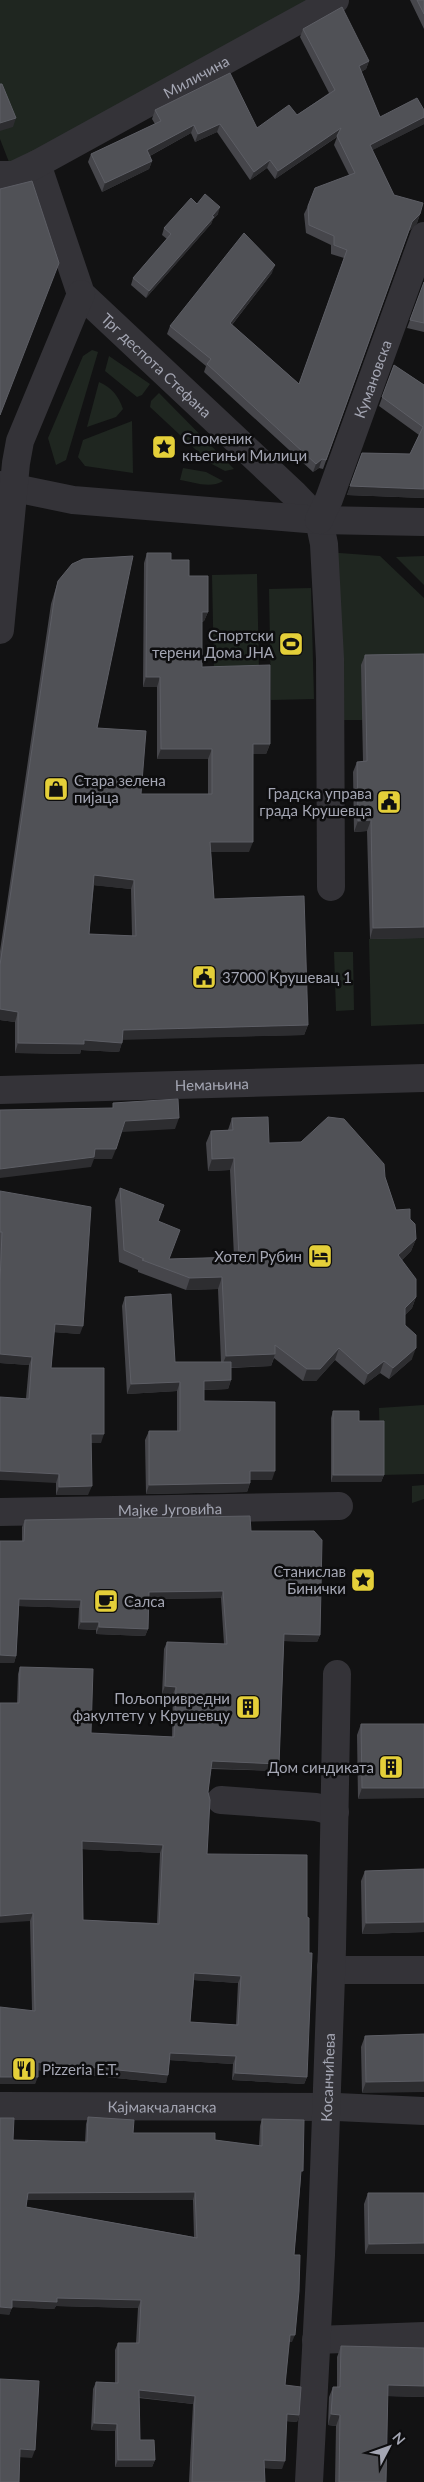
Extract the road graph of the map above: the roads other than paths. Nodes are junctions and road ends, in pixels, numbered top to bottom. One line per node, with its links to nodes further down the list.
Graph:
1 (335, 0): 2 (street, Миличина)
2 (47, 158): 3 (street, Миличина); 5 (street, Трг деспота Стефана)
3 (0, 175)
4 (424, 236): 7 (street, Кумановска)
5 (81, 294): 6 (street); 7 (street, Трг деспота Стефана)
6 (7, 486): 7 (street); 9 (street)
7 (319, 520): 8 (street); 10 (street)
8 (424, 522)
9 (0, 630)
10 (331, 887)
11 (424, 1078): 12 (street, Немањина)
12 (0, 1090)
13 (340, 1506): 14 (street, Мајке Југовића)
14 (0, 1512)
15 (337, 1674): 17 (street, Косанчићева)
16 (221, 1800): 17 (street)
17 (335, 1812): 18 (street, Косанчићева)
18 (331, 1967): 19 (street); 21 (street, Косанчићева)
19 (424, 1970)
20 (0, 2106): 21 (street, Кајмакчаланска)
21 (325, 2108): 22 (street, Кајмакчаланска); 24 (street, Косанчићева)
22 (424, 2111)
23 (424, 2336): 24 (street)
24 (316, 2340): 25 (street, Косанчићева)
25 (309, 2482)

